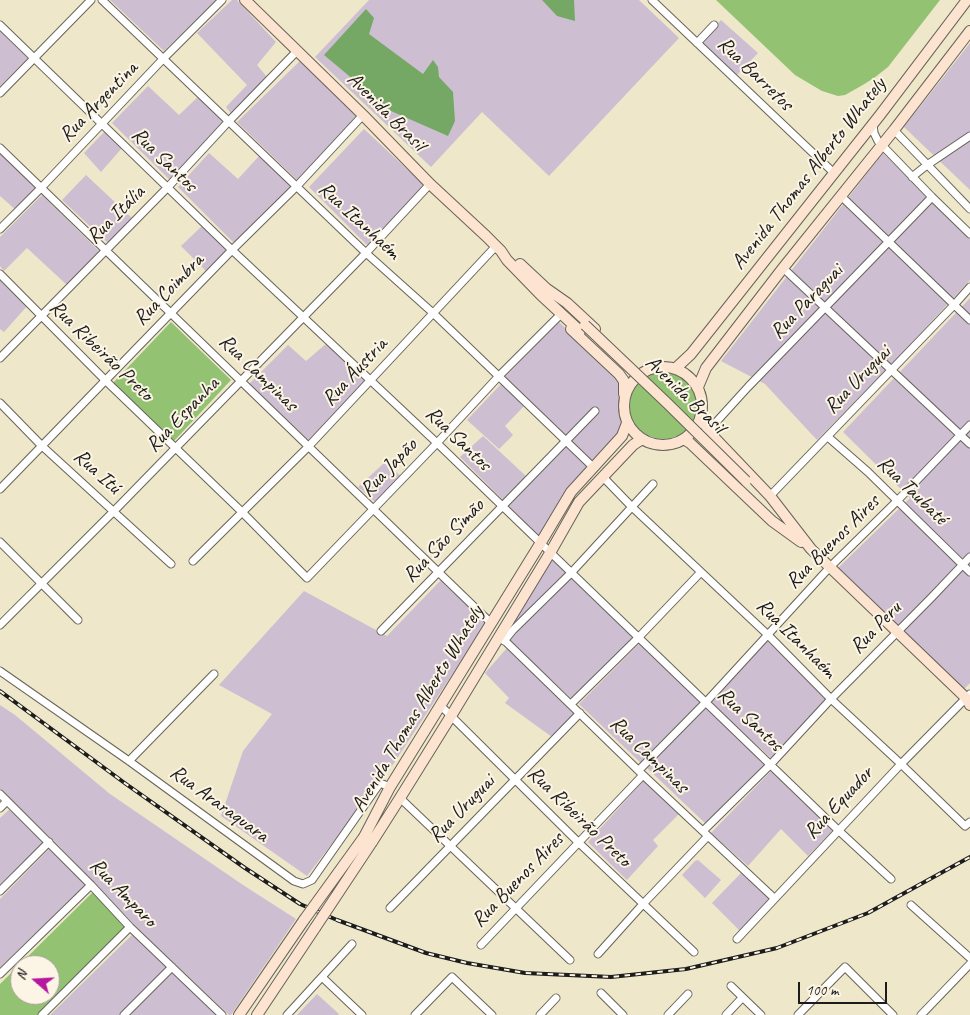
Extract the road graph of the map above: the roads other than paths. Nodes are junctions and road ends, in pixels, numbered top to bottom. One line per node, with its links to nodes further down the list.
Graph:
1 (90, 0): 12 (street)
2 (102, 0): 13 (street, Rua Itanhaém)
3 (222, 0): 13 (street, Rua Argentina)
4 (244, 0): 11 (main road, Avenida Brasil)
5 (652, 0): 10 (street, Rua Barretos)
6 (967, 0): 18 (main road, Avenida Thomas Alberto Whately)
7 (0, 25): 12 (street, Rua Santos)
8 (714, 25): 10 (street)
9 (970, 31): 19 (main road, Avenida Thomas Alberto Whately)
10 (697, 43): 24 (street, Rua Barretos)
11 (297, 51): 15 (main road, Avenida Brasil); 16 (street, Rua Itália)
12 (34, 59): 14 (street); 17 (street, Rua Santos)
13 (164, 60): 16 (street, Rua Itanhaém); 17 (street, Rua Argentina)
14 (0, 93)
15 (363, 115): 26 (main road, Avenida Brasil); 27 (street, Rua Coimbra)
16 (229, 121): 27 (street, Rua Itanhaém); 28 (street, Rua Itália)
17 (102, 124): 28 (street, Rua Santos); 29 (street, Rua Argentina)
18 (873, 124): 21 (street); 24 (main road, Avenida Thomas Alberto Whately)
19 (894, 130): 21 (main road, Avenida Thomas Alberto Whately); 23 (street)
20 (970, 136): 23 (street)
21 (882, 146): 25 (street); 30 (main road, Avenida Thomas Alberto Whately)
22 (0, 148): 29 (street, Rua Campinas)
23 (927, 165): 25 (street); 32 (street)
24 (834, 174): 53 (main road, Avenida Thomas Alberto Whately)
25 (912, 177): 31 (street)
26 (430, 184): 36 (main road, Avenida Brasil); 39 (street, Rua Espanha)
27 (297, 186): 38 (street, Rua Coimbra); 39 (street, Rua Itanhaém)
28 (168, 187): 37 (street, Rua Itália); 38 (street, Rua Santos)
29 (41, 188): 33 (street, Rua Argentina); 37 (street, Rua Campinas)
30 (841, 196): 35 (street); 40 (main road, Avenida Thomas Alberto Whately)
31 (932, 197): 34 (street); 35 (street, Rua Paraguai)
32 (970, 209)
33 (0, 229)
34 (970, 234)
35 (889, 242): 44 (street); 45 (street, Rua Paraguai)
36 (498, 248): 43 (main road, Avenida Brasil); 46 (street, Rua Áustria)
37 (106, 250): 47 (street, Rua Campinas); 48 (street, Rua Itália)
38 (232, 250): 47 (street, Rua Coimbra); 49 (street, Rua Santos)
39 (366, 253): 46 (street, Rua Itanhaém); 49 (street, Rua Espanha)
40 (783, 268): 45 (street); 60 (main road, Avenida Thomas Alberto Whately)
41 (0, 274): 48 (street, Rua Ribeirão Preto)
42 (970, 287): 44 (street, Rua Uruguai)
43 (544, 292): 50 (main road, Avenida Brasil); 54 (main road, Avenida Brasil); 89 (main road, Avenida Brasil)
44 (954, 305): 51 (street); 55 (street, Rua Uruguai)
45 (826, 307): 55 (street); 67 (street, Rua Paraguai)
46 (433, 313): 56 (street, Rua Itanhaém); 57 (street, Rua Áustria)
47 (171, 314): 58 (street, Rua Coimbra); 59 (street, Rua Campinas)
48 (41, 316): 52 (street, Rua Itália); 58 (street, Rua Ribeirão Preto)
49 (303, 317): 57 (street, Rua Santos); 59 (street, Rua Espanha)
50 (558, 317): 56 (street, Rua Japão); 61 (main road, Avenida Brasil)
51 (970, 320)
52 (0, 358)
53 (676, 368): 54 (main road); 60 (main road)
54 (648, 369): 61 (main road)
55 (892, 370): 68 (street); 69 (street, Rua Uruguai)
56 (499, 376): 72 (street, Rua Itanhaém); 73 (street, Rua Japão)
57 (371, 380): 73 (street, Rua Santos); 76 (street, Rua Áustria)
58 (106, 381): 75 (street, Rua Coimbra); 77 (street, Rua Ribeirão Preto)
59 (241, 381): 76 (street, Rua Campinas); 77 (street, Rua Espanha)
60 (698, 387): 64 (main road)
61 (624, 400): 65 (main road)
62 (0, 403): 75 (street, Rua Itú)
63 (595, 411): 72 (street, Rua São Simão)
64 (701, 415): 67 (main road, Avenida Brasil); 70 (main road)
65 (627, 423): 71 (main road); 78 (main road, Avenida Thomas Alberto Whately)
66 (970, 425): 68 (street, Rua Buenos Aires)
67 (708, 431): 82 (main road, Avenida Brasil)
68 (961, 434): 74 (street); 83 (street, Rua Buenos Aires)
69 (828, 437): 82 (street, Rua Uruguai); 83 (street, Rua Taubaté)
70 (684, 439): 71 (main road); 89 (main road, Avenida Brasil)
71 (642, 440): 79 (main road, Avenida Thomas Alberto Whately)
72 (566, 441): 78 (street, Rua Itanhaém); 84 (street, Rua São Simão)
73 (437, 443): 84 (street, Rua Santos); 86 (street, Rua Japão)
74 (970, 444)
75 (42, 446): 81 (street, Rua Coimbra); 87 (street, Rua Itú)
76 (308, 447): 86 (street, Rua Campinas); 88 (street, Rua Áustria)
77 (176, 448): 87 (street, Rua Espanha); 88 (street, Rua Ribeirão Preto)
78 (593, 467): 91 (main road, Avenida Thomas Alberto Whately)
79 (602, 476): 85 (street, Rua Itanhaém); 92 (main road, Avenida Thomas Alberto Whately)
80 (653, 484): 85 (street)
81 (0, 489)
82 (770, 496): 89 (main road, Avenida Brasil)
83 (897, 501): 96 (street, Rua Taubaté); 97 (street, Rua Buenos Aires)
84 (503, 507): 91 (street, Rua Santos); 98 (street, Rua São Simão)
85 (632, 507): 99 (street, Rua Itanhaém); 101 (street)
86 (373, 509): 98 (street, Rua Campinas); 102 (street, Rua Japão)
87 (114, 511): 95 (street, Rua Itú); 103 (street, Rua Espanha)
88 (242, 512): 94 (street, Rua Áustria); 102 (street, Rua Ribeirão Preto)
89 (794, 532): 97 (main road, Avenida Brasil)
90 (0, 542): 103 (street)
91 (540, 544): 92 (street, Rua Santos); 105 (main road, Avenida Thomas Alberto Whately)
92 (550, 552): 101 (street, Rua Santos); 111 (main road, Avenida Thomas Alberto Whately)
93 (970, 557): 96 (street, Rua Peru)
94 (193, 561)
95 (171, 564)
96 (963, 564): 100 (street, Rua Taubaté); 108 (street, Rua Peru)
97 (830, 567): 108 (main road, Avenida Brasil); 109 (street, Rua Buenos Aires)
98 (438, 572): 105 (street, Rua Campinas); 107 (street, Rua São Simão)
99 (700, 572): 109 (street, Rua Itanhaém); 110 (street)
100 (970, 572)
101 (571, 573): 110 (street, Rua Santos); 111 (street)
102 (307, 578)
103 (41, 583): 104 (street); 106 (street, Rua Espanha)
104 (78, 620)
105 (491, 623): 118 (main road, Avenida Thomas Alberto Whately)
106 (0, 625)
107 (381, 631)
108 (897, 632): 114 (street, Rua Peru); 115 (main road, Avenida Brasil)
109 (768, 635): 114 (street, Rua Itanhaém); 116 (street, Rua Buenos Aires)
110 (639, 637): 116 (street, Rua Santos); 117 (street)
111 (502, 638): 117 (street, Rua Campinas); 120 (main road, Avenida Thomas Alberto Whately)
112 (0, 671): 121 (street, Rua Araraquara)
113 (214, 674): 121 (street)
114 (831, 699): 122 (street, Rua Peru); 123 (street, Rua Itanhaém)
115 (969, 699): 123 (street, Rua Equador)
116 (706, 702): 122 (street, Rua Santos); 124 (street, Rua Buenos Aires)
117 (571, 704): 119 (street, Rua Campinas)
118 (441, 706): 120 (street, Rua Ribeirão Preto); 126 (main road, Avenida Thomas Alberto Whately)
119 (580, 713): 124 (street, Rua Campinas); 125 (street, Rua Uruguai)
120 (451, 716): 125 (street, Rua Ribeirão Preto); 128 (main road, Avenida Thomas Alberto Whately)
121 (129, 760): 126 (street, Rua Araraquara)
122 (771, 764): 132 (street, Rua Santos); 133 (street, Rua Peru)
123 (901, 764): 131 (street, Rua Itanhaém); 132 (street, Rua Equador)
124 (641, 772): 133 (street, Rua Campinas); 136 (street, Rua Buenos Aires)
125 (514, 780): 136 (street, Rua Ribeirão Preto); 137 (street, Rua Uruguai)
126 (390, 787): 134 (main road, Avenida Thomas Alberto Whately)
127 (0, 794): 129 (street, Rua Amparo)
128 (400, 798): 134 (main road, Avenida Thomas Alberto Whately); 137 (street)
129 (6, 801): 130 (street); 135 (street, Rua Amparo)
130 (0, 808)
131 (968, 824)
132 (838, 830): 138 (street, Rua Santos); 141 (street, Rua Equador)
133 (706, 833): 141 (street, Rua Campinas); 142 (street, Rua Peru)
134 (368, 839): 166 (main road, Avenida Thomas Alberto Whately, bridge); 167 (main road, Avenida Thomas Alberto Whately, bridge)
135 (48, 842): 139 (street, Rua Amparo); 140 (street)
136 (578, 842): 142 (street, Rua Ribeirão Preto); 144 (street, Rua Buenos Aires)
137 (450, 846): 144 (street); 145 (street, Rua Uruguai)
138 (890, 879)
139 (91, 885): 146 (street, Rua Amparo); 156 (street)
140 (0, 891)
141 (774, 898): 147 (street, Rua Equador)
142 (643, 904): 150 (street, Rua Ribeirão Preto); 151 (street, Rua Peru)
143 (911, 905): 152 (street)
144 (516, 907): 149 (street, Rua Buenos Aires); 153 (street)
145 (390, 908)
146 (130, 926): 155 (street, Rua Amparo); 163 (street)
147 (737, 939)
148 (352, 944): 157 (street)
149 (481, 945)
150 (694, 952)
151 (598, 954)
152 (970, 958)
153 (570, 960)
154 (970, 964): 179 (street)
155 (172, 967): 164 (street); 165 (street, Rua Amparo)
156 (0, 974)
157 (322, 977): 168 (street); 169 (street)
158 (731, 986): 162 (street)
159 (601, 994): 173 (street)
160 (688, 994): 174 (street)
161 (556, 998): 172 (street)
162 (742, 998): 175 (street); 176 (street)
163 (42, 1015)
164 (124, 1015)
165 (222, 1015)
166 (239, 1015)
167 (256, 1015)
168 (287, 1015)
169 (362, 1015)
170 (414, 1015): 171 (street)
171 (492, 1015)
172 (540, 1015)
173 (623, 1015)
174 (668, 1015)
175 (726, 1015)
176 (761, 1015)
177 (798, 1015): 178 (street)
178 (893, 1015)
179 (921, 1015)

